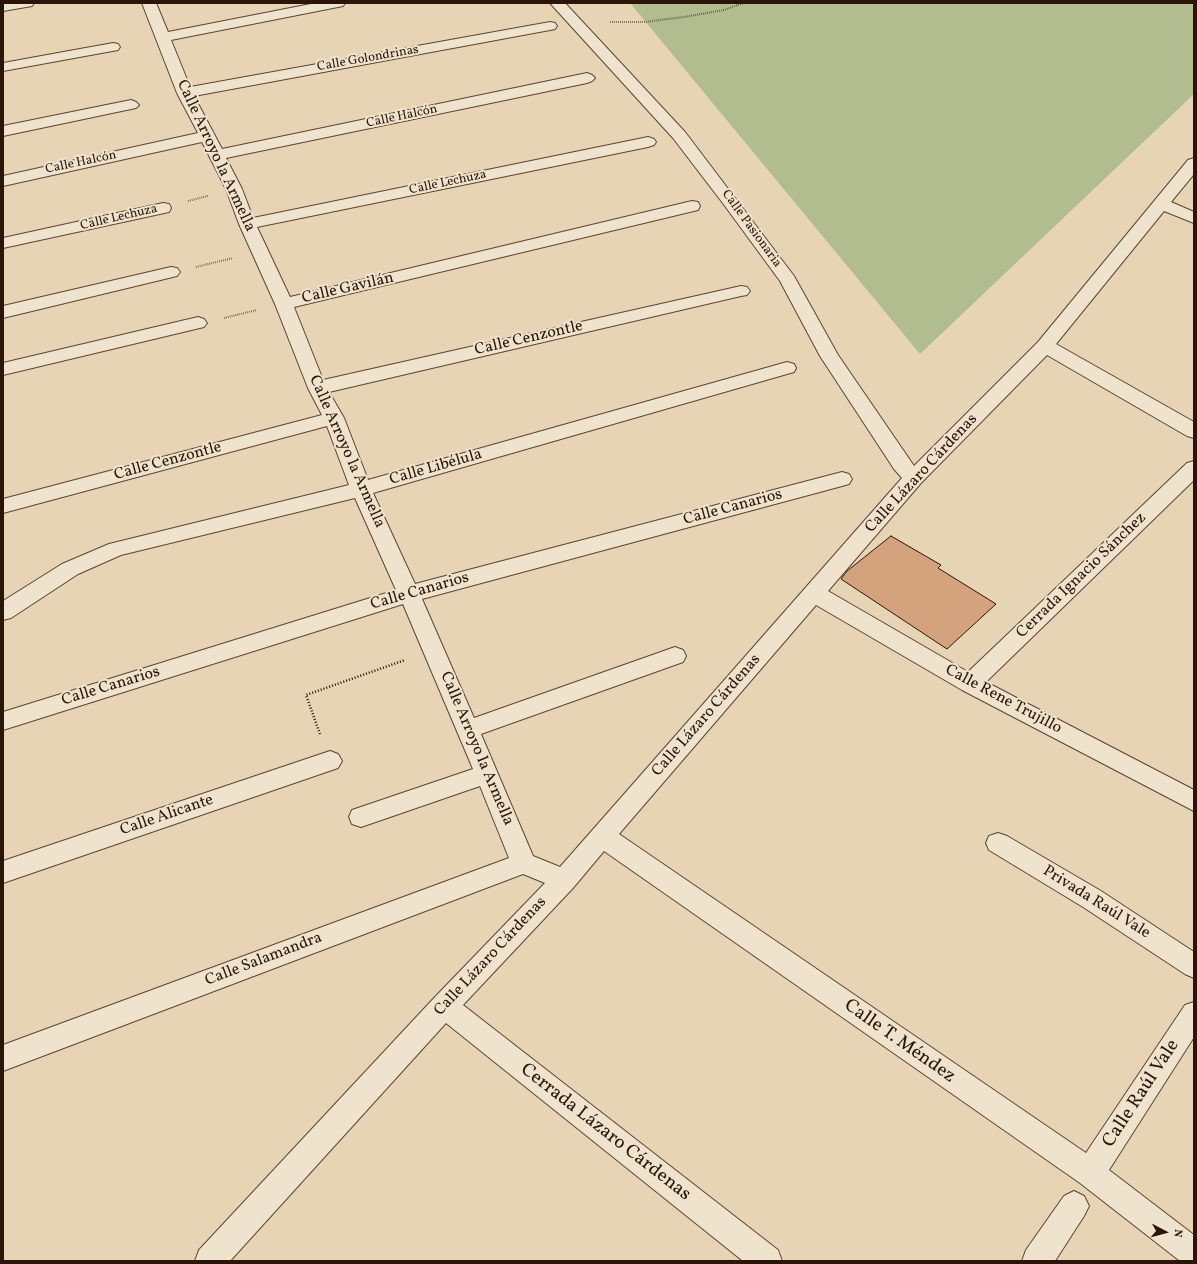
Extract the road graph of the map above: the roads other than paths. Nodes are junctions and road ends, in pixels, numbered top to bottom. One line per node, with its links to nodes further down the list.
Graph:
1 (27, 3): 5 (street)
2 (149, 3): 7 (street, Calle Arroyo la Armella)
3 (338, 3): 7 (street)
4 (557, 3): 37 (street, Calle Pasionaria)
5 (3, 7)
6 (550, 26): 11 (street, Calle Golondrinas)
7 (162, 37): 11 (street, Calle Arroyo la Armella)
8 (113, 47): 9 (street)
9 (3, 67)
10 (587, 78): 16 (street, Calle Halcón)
11 (185, 93): 14 (street, Calle Arroyo la Armella)
12 (131, 105): 13 (street)
13 (3, 131)
14 (206, 136): 16 (street, Calle Arroyo la Armella); 18 (street, Calle Halcón)
15 (648, 142): 23 (street, Calle Lechuza)
16 (217, 155): 23 (street, Calle Arroyo la Armella)
17 (1194, 163): 19 (street, Calle Lázaro Cárdenas)
18 (3, 181)
19 (1161, 204): 22 (street); 30 (street, Calle Lázaro Cárdenas)
20 (692, 206): 27 (street, Calle Gavilán)
21 (163, 208): 24 (street, Calle Lechuza)
22 (1194, 218)
23 (247, 224): 27 (street, Calle Arroyo la Armella)
24 (3, 243)
25 (171, 272): 28 (street)
26 (742, 291): 33 (street, Calle Cenzontle)
27 (284, 304): 33 (street, Calle Arroyo la Armella)
28 (3, 312)
29 (198, 323): 32 (street)
30 (1045, 346): 35 (street); 37 (street, Calle Lázaro Cárdenas)
31 (786, 368): 39 (street, Calle Libélula)
32 (3, 369)
33 (317, 388): 34 (street, Calle Arroyo la Armella)
34 (334, 418): 39 (street, Calle Arroyo la Armella); 40 (street, Calle Cenzontle)
35 (1194, 431)
36 (1194, 468): 45 (street, Cerrada Ignacio Sánchez)
37 (914, 478): 42 (street, Calle Lázaro Cárdenas)
38 (842, 479): 41 (street, Calle Canarios)
39 (361, 489): 41 (street, Calle Arroyo la Armella); 43 (street, Calle Libélula)
40 (3, 506)
41 (409, 594): 46 (street, Calle Canarios); 47 (street, Calle Arroyo la Armella)
42 (814, 594): 45 (street, Calle Rene Trujillo); 52 (street, Calle Lázaro Cárdenas)
43 (3, 612)
44 (675, 656): 47 (street)
45 (970, 684): 50 (street, Calle Rene Trujillo)
46 (3, 721)
47 (469, 730): 49 (street, Calle Arroyo la Armella)
48 (330, 761): 55 (street, Calle Alicante)
49 (487, 774): 51 (street); 54 (street, Calle Arroyo la Armella)
50 (1194, 801)
51 (361, 817)
52 (602, 836): 56 (street, Calle Lázaro Cárdenas); 61 (street, Calle T. Méndez)
53 (998, 843): 57 (street, Privada Raúl Vale)
54 (524, 863): 56 (street); 60 (street, Calle Salamandra)
55 (3, 872)
56 (564, 880): 58 (street, Calle Lázaro Cárdenas)
57 (1194, 966)
58 (444, 1006): 64 (street, Calle Lázaro Cárdenas); 65 (street, Cerrada Lázaro Cárdenas)
59 (1194, 1014): 61 (street, Calle Raúl Vale)
60 (3, 1058)
61 (1090, 1174): 63 (street, Calle T. Méndez)
62 (1074, 1206): 66 (street)
63 (1194, 1252)
64 (210, 1261)
65 (767, 1261)
66 (1037, 1261)

